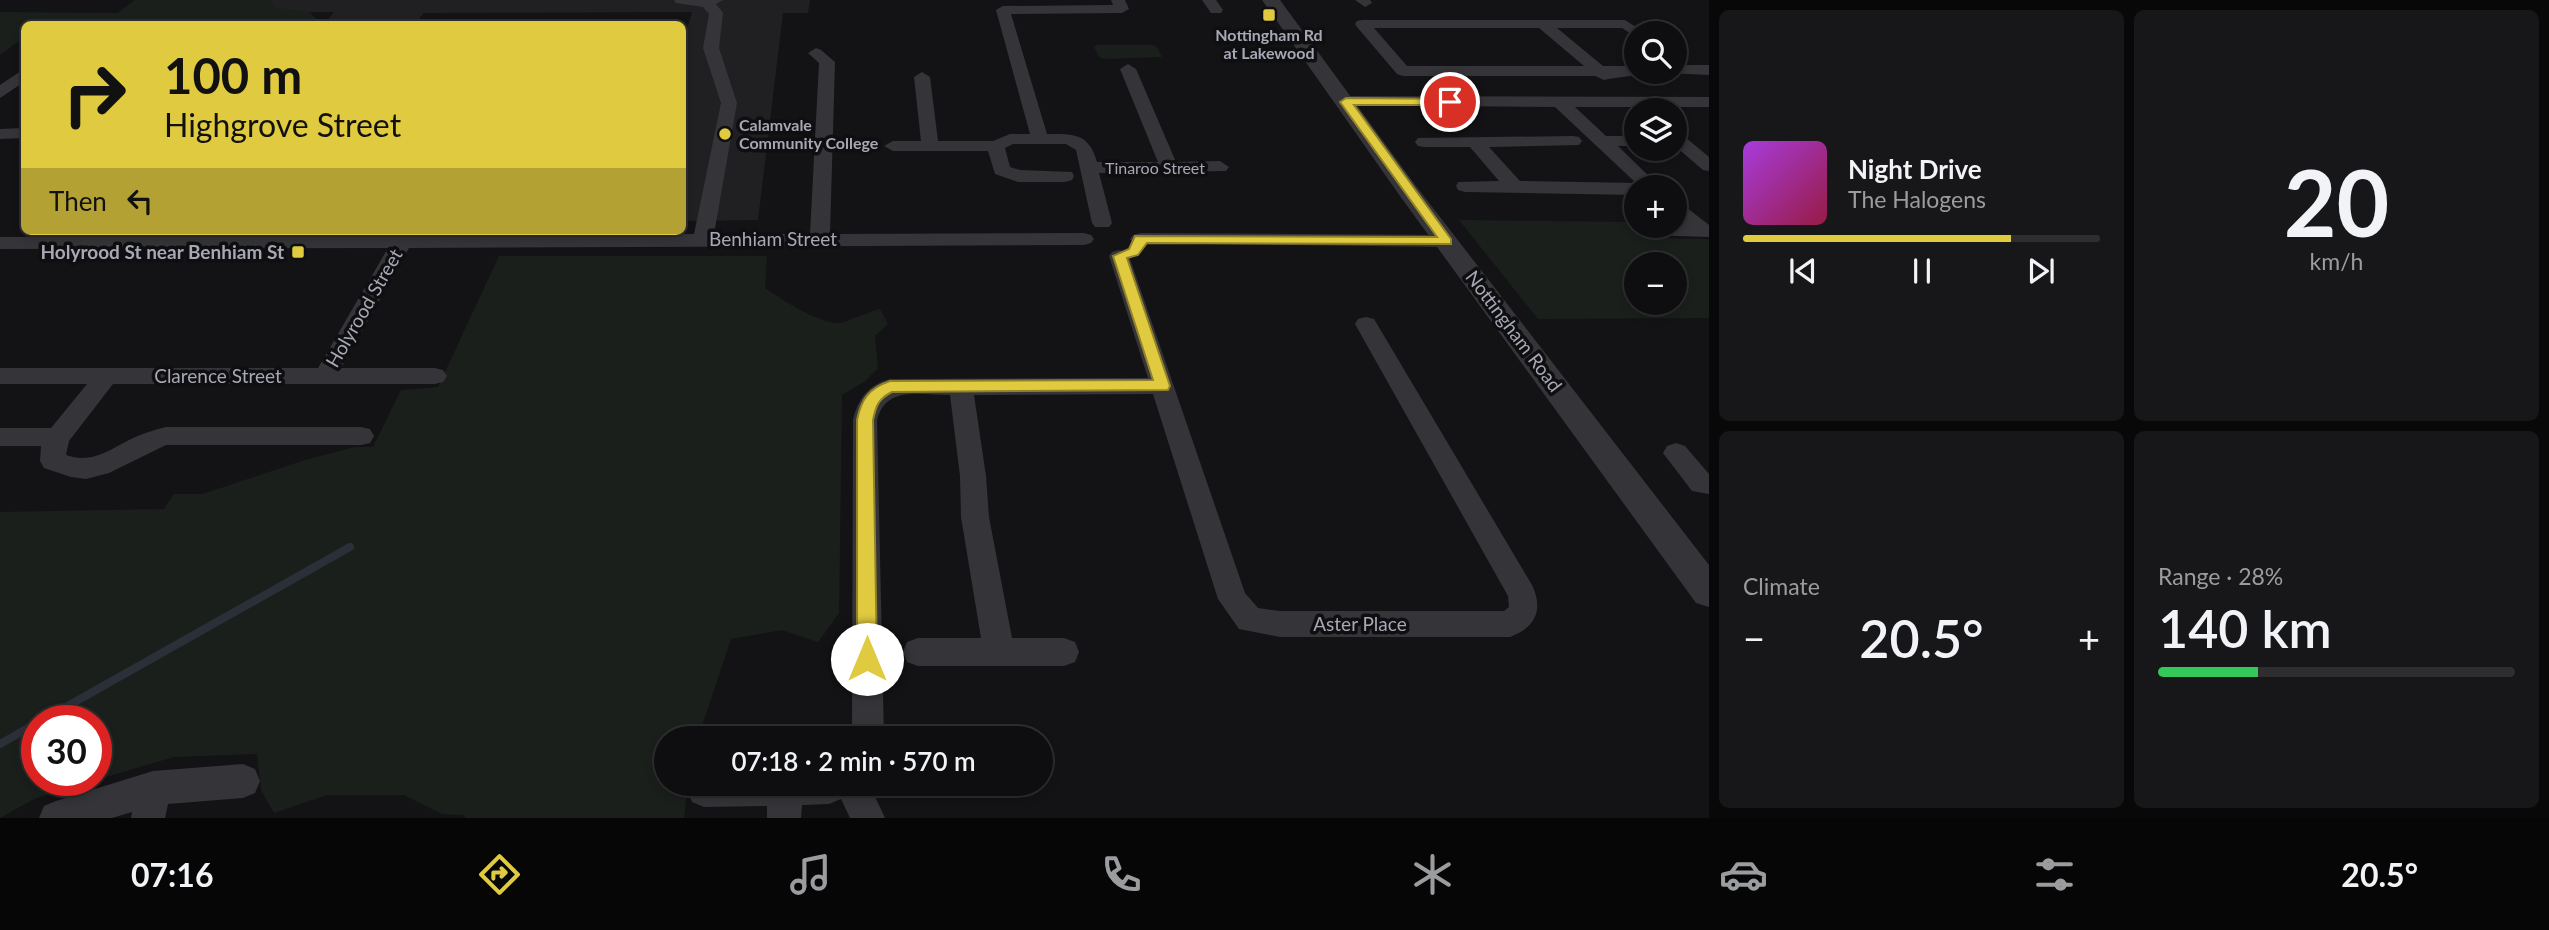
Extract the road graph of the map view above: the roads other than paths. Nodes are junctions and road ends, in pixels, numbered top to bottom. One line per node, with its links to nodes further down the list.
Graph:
1 (681, 0): 4 (street)
2 (1118, 0): 24 (street)
3 (1271, 0): 17 (street, Nottingham Road)
4 (712, 2): 52 (street)
5 (1543, 24): 6 (street); 11 (street); 11 (street)
6 (1624, 24)
7 (816, 53): 53 (street)
8 (1687, 68): 10 (street)
9 (1128, 69): 39 (street)
10 (1709, 70)
11 (1599, 71): 12 (street); 16 (street)
12 (1624, 71)
13 (21, 76): 15 (street)
14 (922, 76): 33 (street)
15 (0, 93)
16 (1631, 98)
17 (1346, 102): 18 (street); 56 (street, Nottingham Road)
18 (1559, 102): 19 (street); 27 (street)
19 (1624, 102)
20 (1687, 102): 21 (street)
21 (1709, 102)
22 (0, 134): 23 (street)
23 (21, 134)
24 (1040, 139): 34 (street); 38 (street)
25 (1474, 141): 26 (street); 31 (street); 43 (street)
26 (1573, 141)
27 (1602, 141): 28 (street); 40 (street)
28 (1624, 141)
29 (1687, 141): 30 (street)
30 (1709, 141)
31 (1424, 142)
32 (893, 146): 33 (street)
33 (930, 146): 34 (street)
34 (996, 146): 41 (street)
35 (1687, 149): 36 (street)
36 (1709, 166)
37 (1220, 167): 39 (street, Tinaroo Street)
38 (1089, 168): 39 (street, Tinaroo Street); 46 (street)
39 (1170, 168)
40 (1638, 175)
41 (1065, 176)
42 (1465, 186): 43 (street)
43 (1514, 186): 44 (street)
44 (1624, 189)
45 (1687, 217): 49 (street)
46 (1102, 222): 54 (street); 58 (street)
47 (21, 226): 57 (street)
48 (1687, 231): 49 (street)
49 (1705, 231)
50 (544, 235): 52 (street, Benhiam Street); 55 (street, Benhiam Street)
51 (304, 236): 55 (street, Benhiam Street); 57 (street, Benhiam Street)
52 (703, 239): 53 (street, Benhiam Street)
53 (820, 239): 54 (street, Benhiam Street)
54 (1084, 239): 58 (street)
55 (403, 240): 62 (street, Holyrood Street)
56 (1447, 242): 58 (street); 71 (street, Nottingham Road)
57 (2, 243)
58 (1129, 247): 65 (street, Aster Place)
59 (1366, 324): 65 (street, Aster Place)
60 (0, 376): 61 (street, Clarence Street)
61 (107, 376): 62 (street, Clarence Street); 67 (street)
62 (326, 376): 63 (street, Clarence Street)
63 (435, 376)
64 (961, 386): 65 (street); 73 (street); 75 (street)
65 (1162, 386)
66 (361, 436): 67 (street)
67 (58, 437): 68 (street)
68 (0, 438)
69 (1676, 453): 70 (street)
70 (1709, 484)
71 (1709, 592)
72 (918, 652): 73 (street)
73 (999, 652): 74 (street)
74 (1064, 652)
75 (868, 726)
76 (243, 781): 80 (street)
77 (741, 796): 81 (street)
78 (804, 796): 81 (street)
79 (857, 796): 83 (street)
80 (150, 803): 82 (street)
81 (785, 803)
82 (56, 818)
83 (868, 818)

